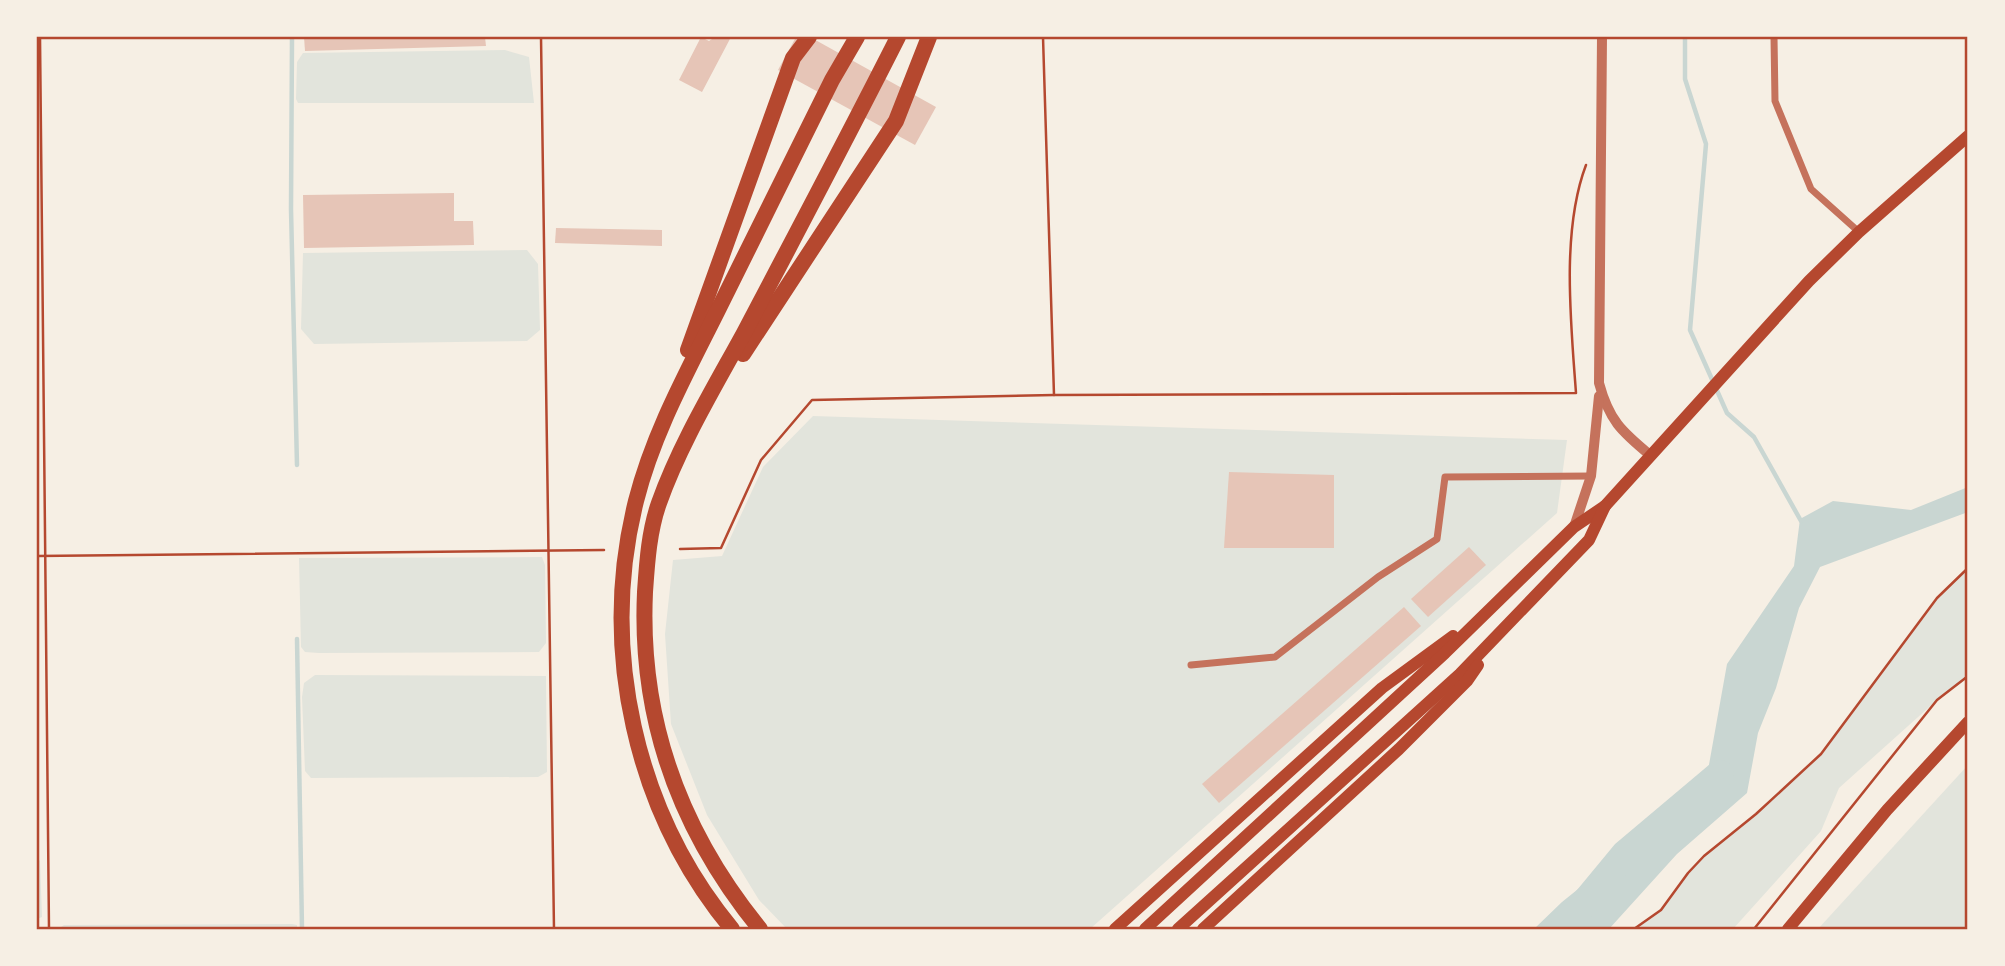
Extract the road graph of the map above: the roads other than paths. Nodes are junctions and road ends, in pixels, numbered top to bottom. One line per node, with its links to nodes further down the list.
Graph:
1 (809, 37): 10 (highway)
2 (857, 37): 10 (highway)
3 (898, 37): 11 (highway)
4 (929, 37): 11 (highway)
5 (1602, 37): 9 (street)
6 (1774, 37): 8 (street)
7 (1968, 136): 8 (main road)
8 (1859, 232): 12 (main road)
9 (1600, 383): 12 (street); 13 (street)
10 (663, 420): 20 (highway)
11 (690, 435): 21 (highway)
12 (1650, 455): 14 (main road)
13 (1591, 476): 15 (street); 18 (street)
14 (1605, 506): 15 (main road); 17 (main road)
15 (1574, 527): 16 (main road)
16 (1482, 615): 22 (main road); 23 (main road)
17 (1503, 630): 24 (main road); 25 (main road)
18 (1191, 665)
19 (1968, 722): 26 (main road)
20 (732, 929)
21 (760, 929)
22 (1115, 929)
23 (1146, 929)
24 (1178, 929)
25 (1203, 929)
26 (1788, 929)

